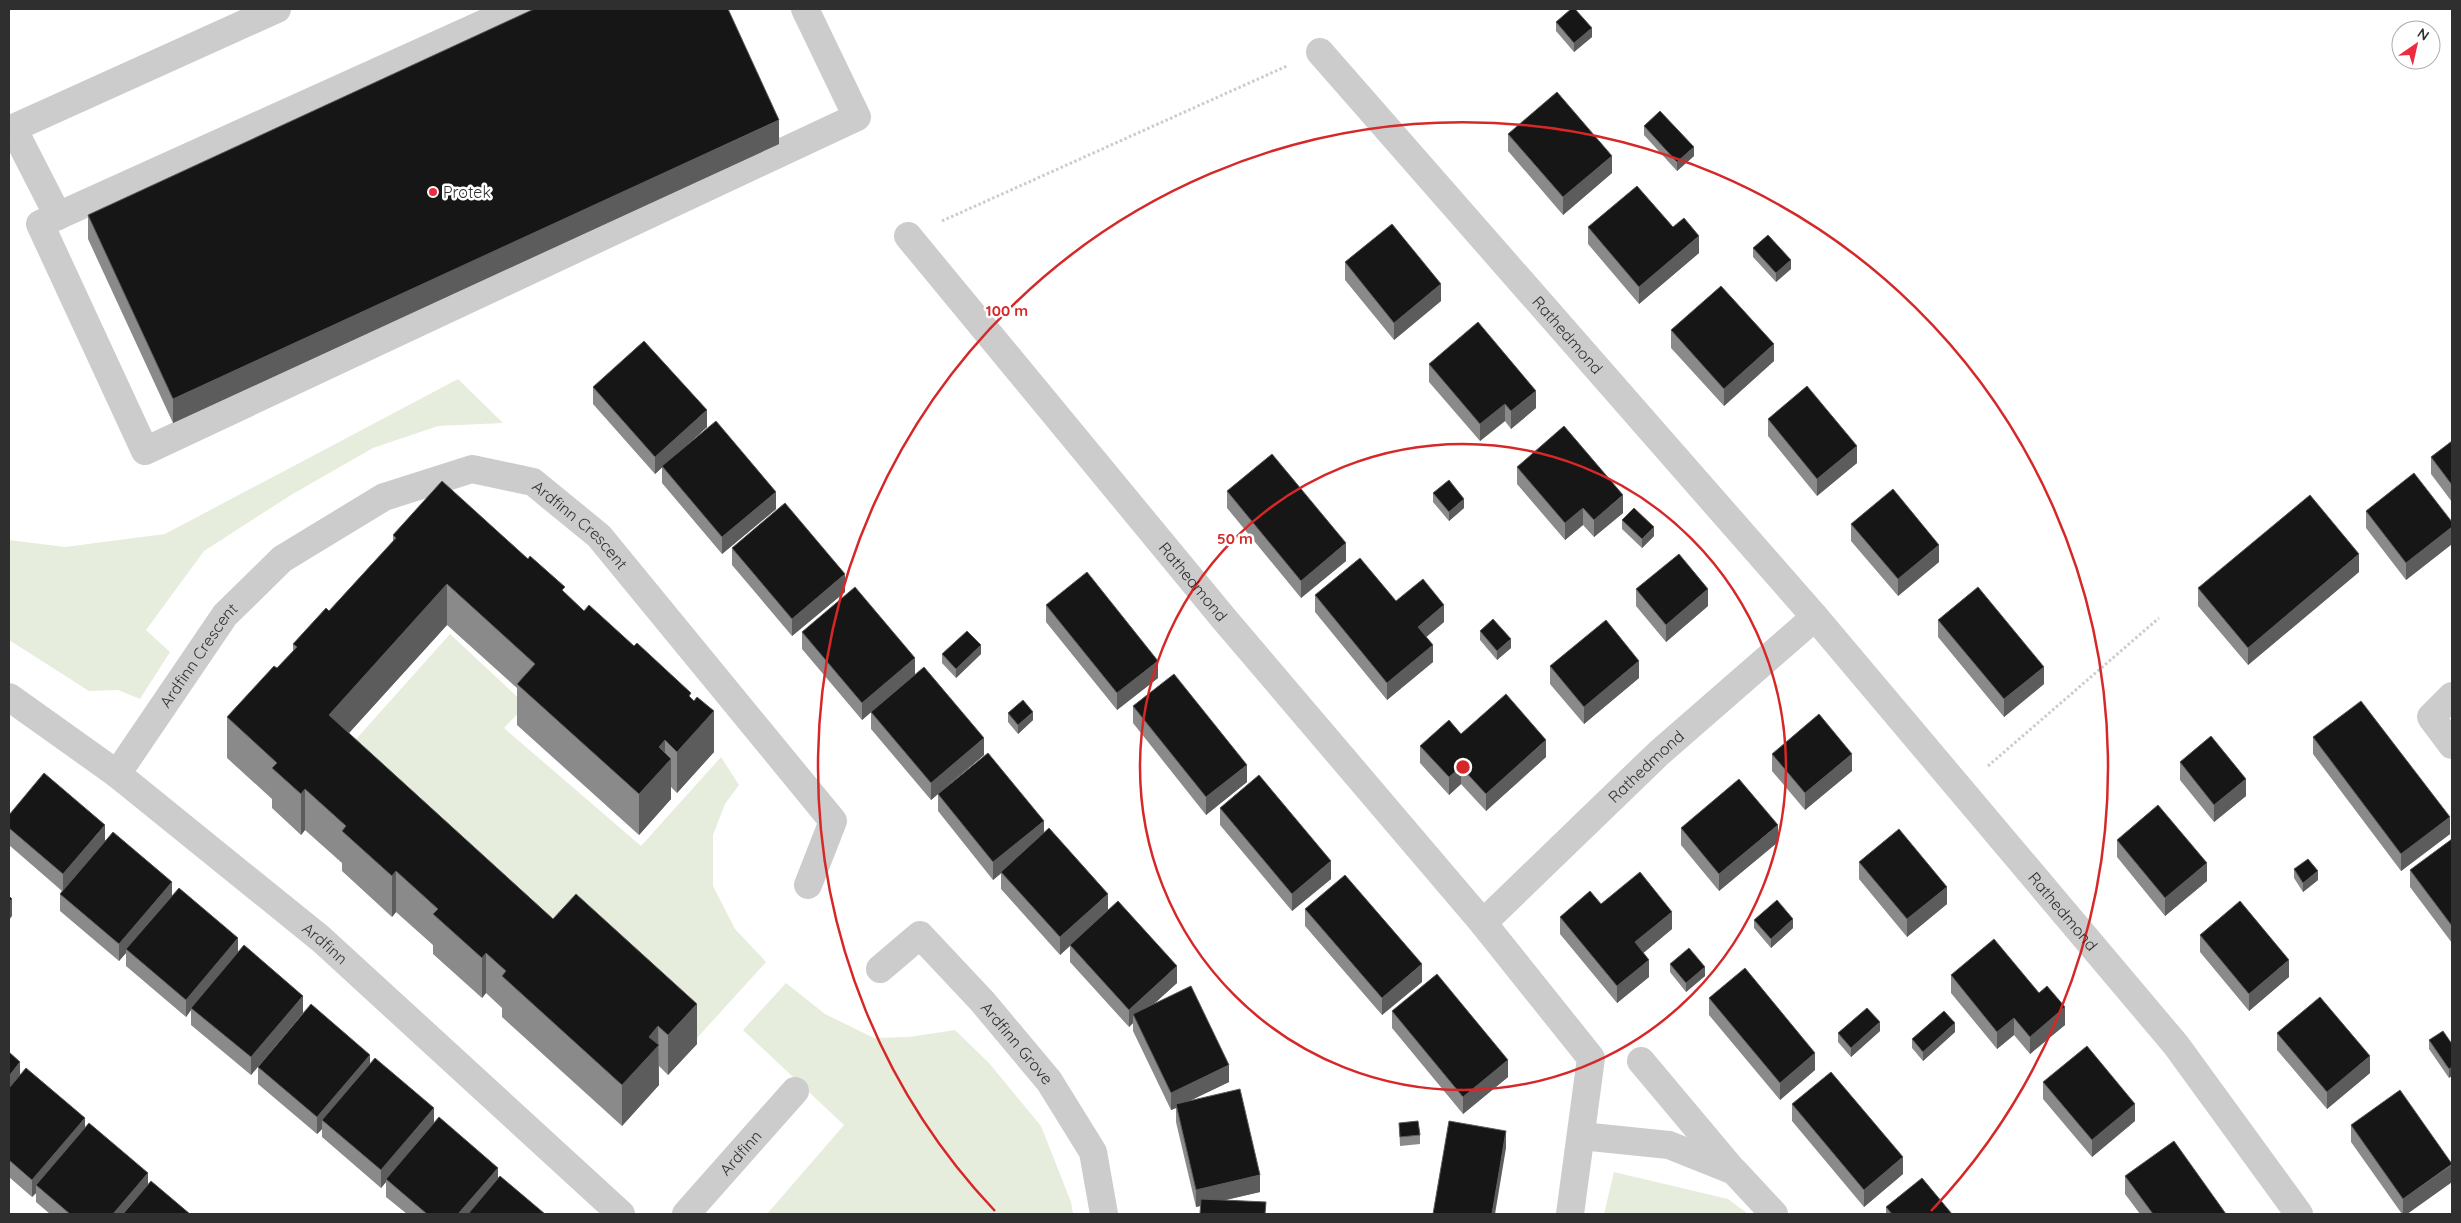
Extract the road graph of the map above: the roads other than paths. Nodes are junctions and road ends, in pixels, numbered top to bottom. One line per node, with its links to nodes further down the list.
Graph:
1 (278, 9): 4 (street)
2 (516, 9): 5 (street)
3 (805, 9): 8 (street)
4 (248, 15): 7 (street)
5 (485, 15): 8 (street)
6 (1320, 52): 10 (street, Rathedmond)
7 (11, 129): 8 (street)
8 (58, 216)
9 (908, 236): 16 (street, Rathedmond)
10 (1816, 617): 16 (street, Rathedmond); 27 (street, Rathedmond)
11 (2452, 696): 13 (street)
12 (9, 697): 14 (street, Ardfinn)
13 (2452, 745)
14 (117, 774): 15 (street, Ardfinn Crescent); 22 (street, Ardfinn)
15 (808, 885)
16 (1483, 922): 20 (street, Rathedmond)
17 (880, 969): 24 (street, Ardfinn Grove)
18 (1640, 1062): 21 (street)
19 (795, 1091): 23 (street, Ardfinn)
20 (1581, 1136): 21 (street); 25 (street, Rathedmond)
21 (1734, 1172): 26 (street)
22 (621, 1214)
23 (686, 1214)
24 (1104, 1214)
25 (1570, 1214)
26 (1774, 1214)
27 (2299, 1214)

